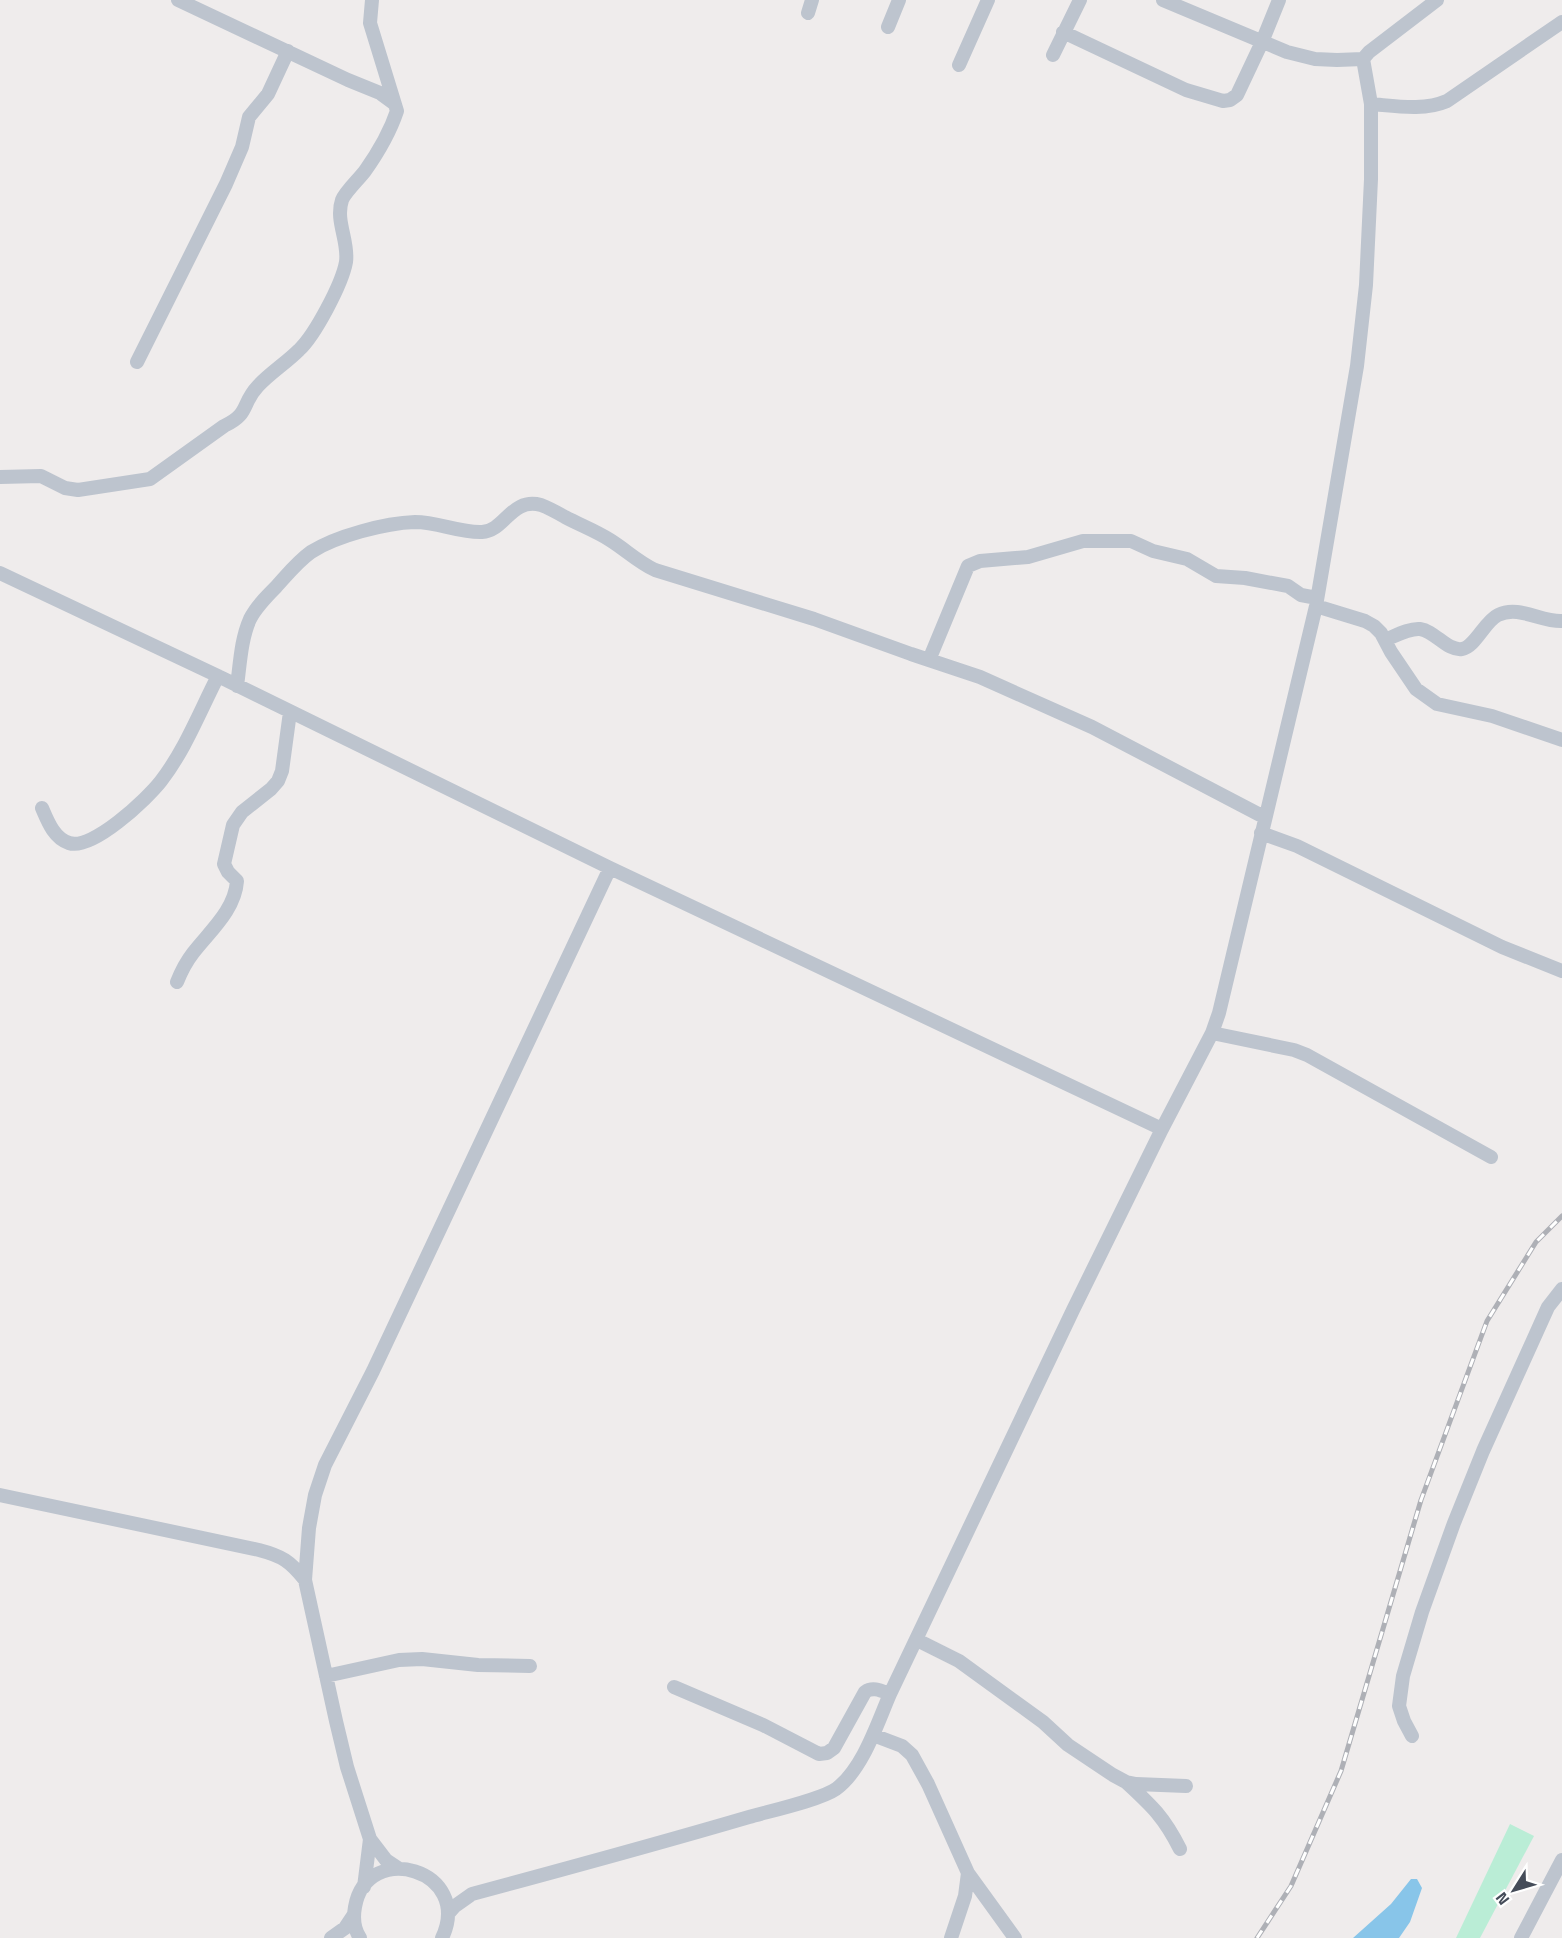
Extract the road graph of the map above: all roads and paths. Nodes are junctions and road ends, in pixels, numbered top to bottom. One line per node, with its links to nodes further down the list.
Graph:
1 (178, 0): 14 (street)
2 (372, 0): 18 (street)
3 (899, 0): 11 (street)
4 (988, 0): 17 (street)
5 (1080, 0): 12 (street)
6 (1164, 0): 9 (street)
7 (1279, 0): 13 (street)
8 (1433, 1): 16 (street)
9 (1189, 5): 13 (street)
10 (1562, 22): 19 (street)
11 (888, 27)
12 (1063, 32): 13 (street); 15 (street)
13 (1262, 42): 16 (street)
14 (288, 51): 18 (street); 20 (street)
15 (1053, 55)
16 (1363, 59): 19 (street)
17 (959, 65)
18 (395, 104): 21 (street)
19 (1371, 104): 23 (street)
20 (137, 362)
21 (0, 477)
22 (0, 573): 27 (street)
23 (1316, 602): 25 (street); 26 (street); 32 (street)
24 (1562, 621): 25 (street)
25 (1385, 640): 30 (street)
26 (929, 660): 28 (street); 32 (street)
27 (218, 676): 28 (street); 31 (street)
28 (237, 686): 29 (street)
29 (290, 712): 34 (street); 36 (street)
30 (1562, 740)
31 (42, 808)
32 (1264, 817): 33 (street)
33 (1261, 833): 35 (street); 37 (street)
34 (609, 868): 38 (street); 42 (street)
35 (1562, 971)
36 (177, 982)
37 (1212, 1033): 38 (street); 39 (street)
38 (1162, 1129): 43 (street)
39 (1491, 1156)
40 (1562, 1288): 49 (street)
41 (0, 1495): 42 (street)
42 (305, 1580): 45 (street)
43 (916, 1640): 47 (street); 50 (street)
44 (530, 1666): 45 (street)
45 (326, 1676): 52 (street)
46 (674, 1687): 47 (street)
47 (890, 1694): 48 (street)
48 (873, 1735): 56 (street); 59 (street)
49 (1412, 1736)
50 (1126, 1782): 51 (street); 53 (street)
51 (1186, 1786)
52 (370, 1839): 55 (street); 58 (street)
53 (1180, 1849)
54 (1562, 1860): 67 (street)
55 (398, 1868): 57 (street); 58 (street)
56 (968, 1873): 65 (street); 66 (street)
57 (438, 1885): 59 (street); 60 (street)
58 (364, 1888): 61 (street)
59 (472, 1894): 60 (street)
60 (448, 1914): 64 (street)
61 (353, 1916): 62 (street); 63 (street)
62 (331, 1938)
63 (360, 1938)
64 (442, 1938)
65 (951, 1938)
66 (1015, 1938)
67 (1521, 1938)

